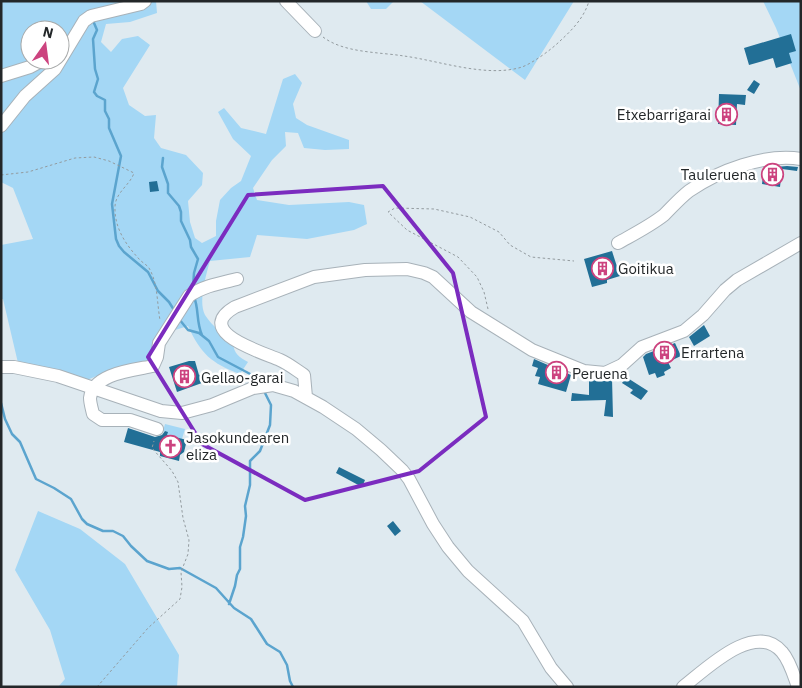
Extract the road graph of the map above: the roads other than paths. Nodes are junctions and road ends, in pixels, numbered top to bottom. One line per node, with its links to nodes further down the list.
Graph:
1 (146, 1): 4 (street)
2 (286, 1): 3 (street)
3 (314, 31)
4 (70, 43)
5 (20, 70): 7 (street)
6 (54, 70): 8 (street)
7 (1, 76)
8 (1, 126)
9 (801, 159): 10 (street)
10 (618, 243)
11 (801, 243): 15 (street)
12 (237, 279): 14 (street)
13 (1, 367): 14 (street)
14 (94, 388): 15 (street); 16 (street)
15 (306, 397): 17 (street)
16 (157, 428)
17 (567, 687)
18 (684, 687): 19 (street)
19 (798, 687)

